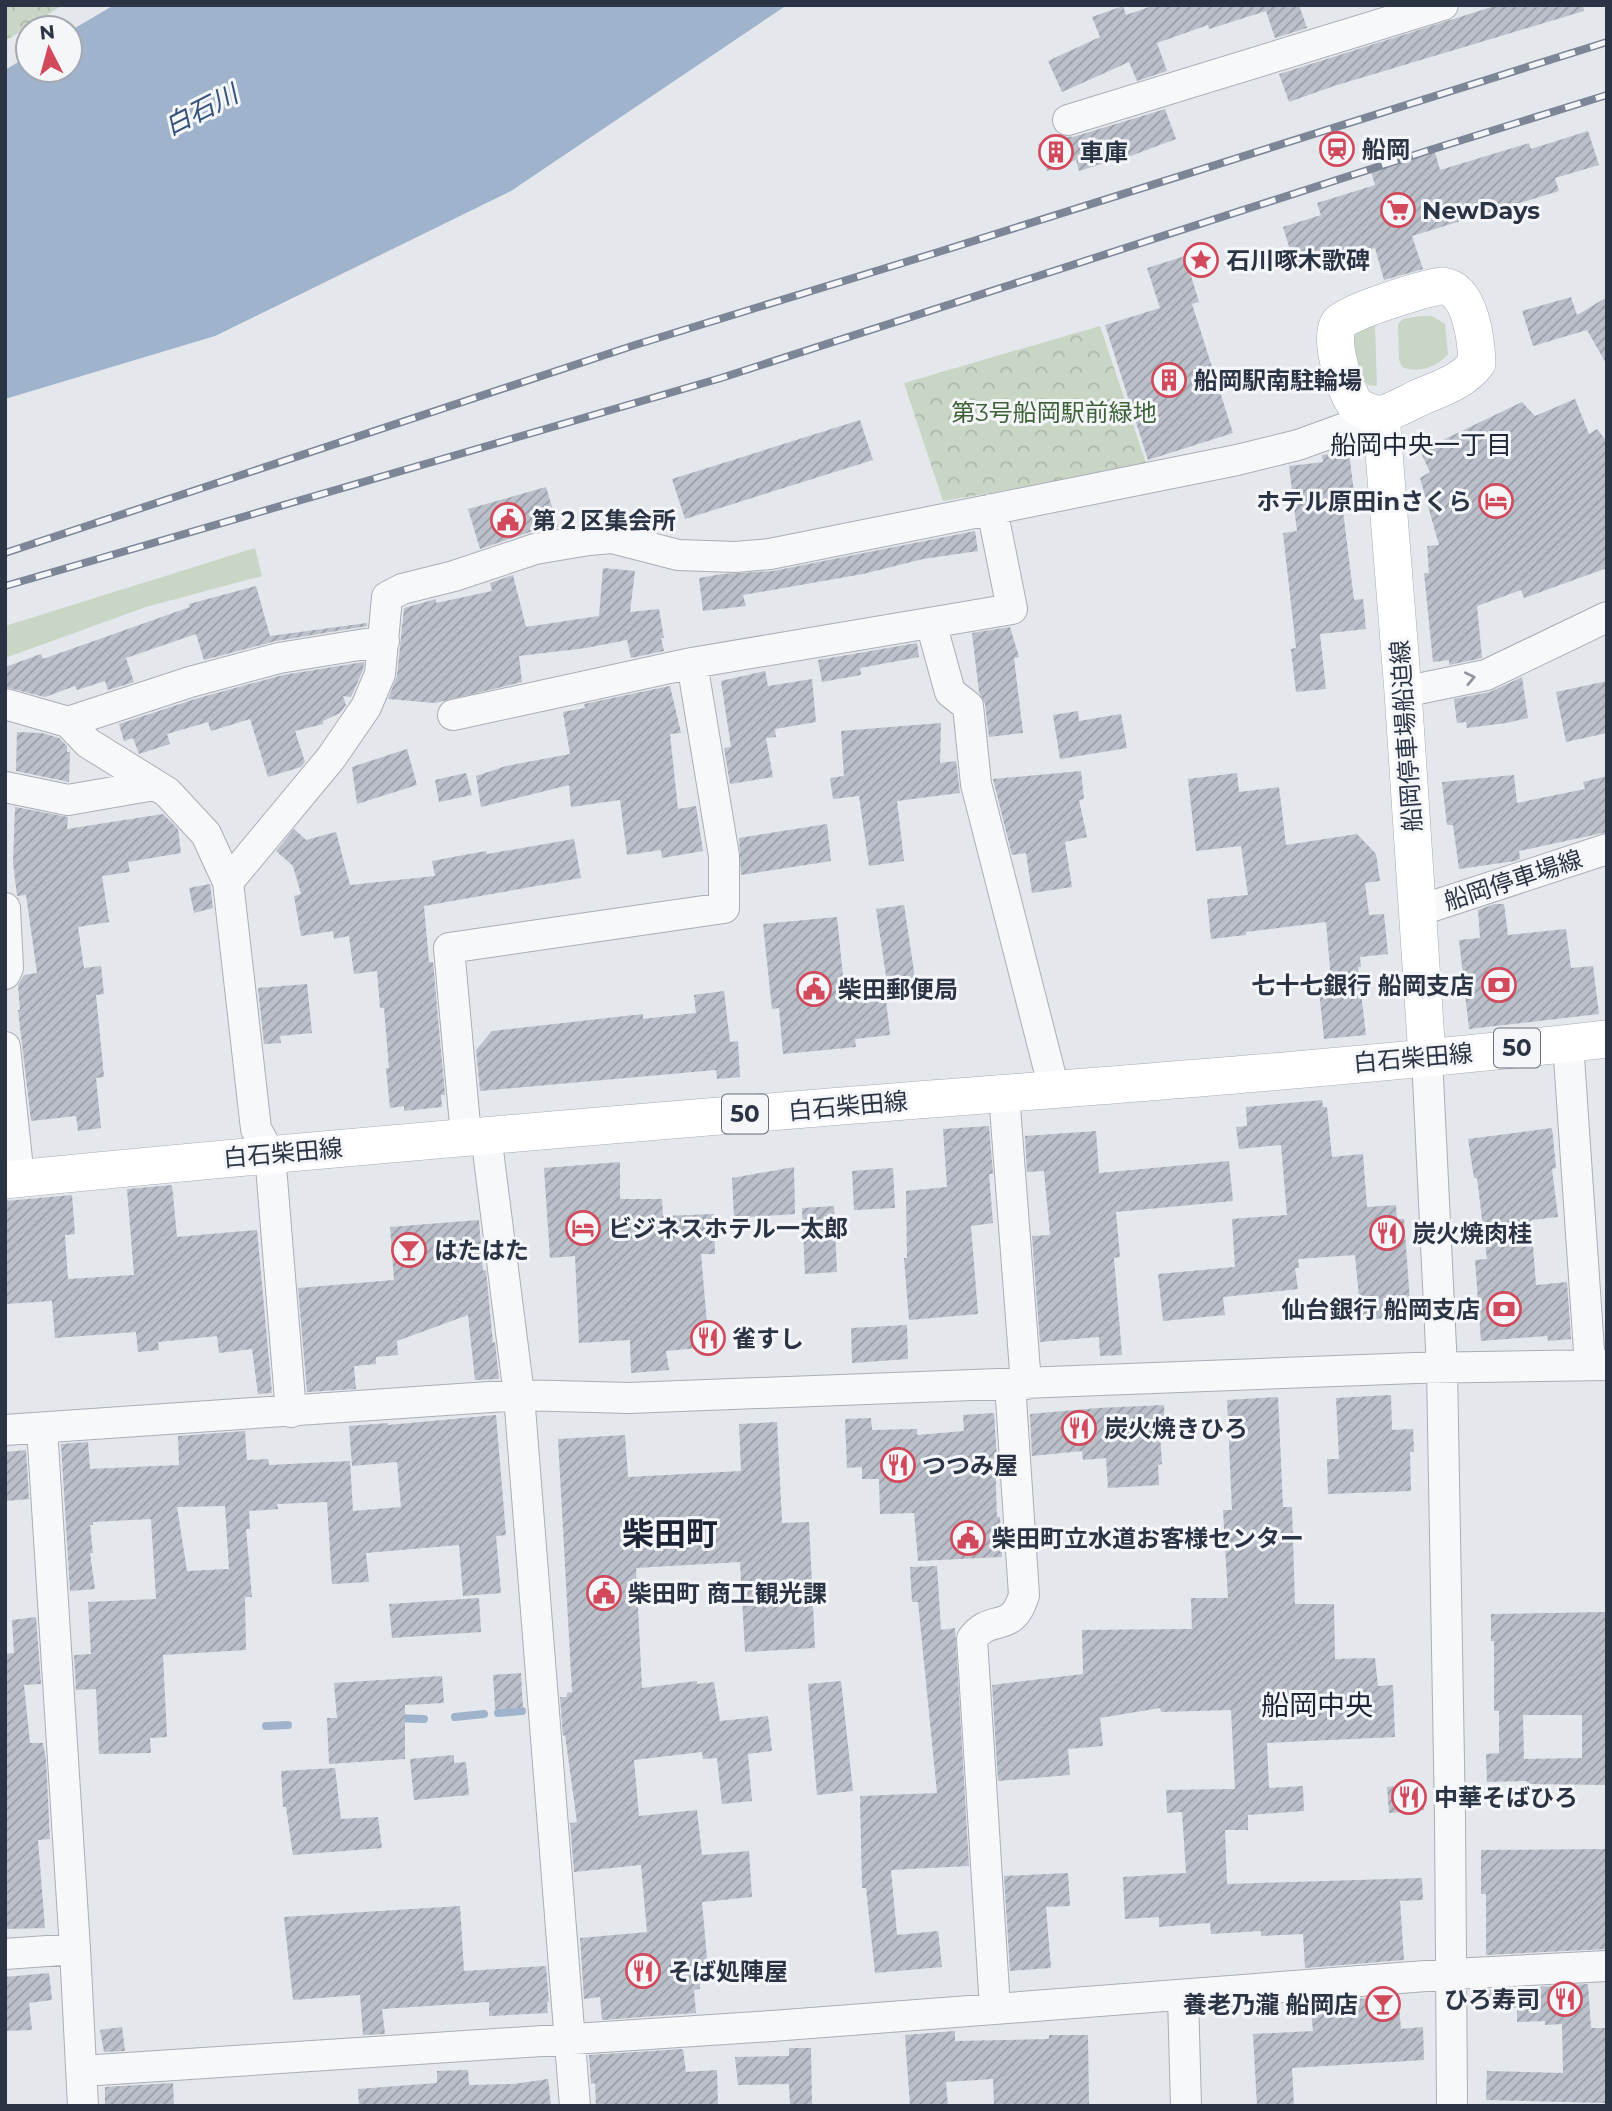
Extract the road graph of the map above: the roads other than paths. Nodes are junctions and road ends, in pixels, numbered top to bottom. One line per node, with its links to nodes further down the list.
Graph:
1 (1443, 5): 2 (street)
2 (1068, 120)
3 (1381, 415): 4 (street); 9 (main road, 船岡停車場船迫線)
4 (992, 509): 6 (street); 7 (street)
5 (1607, 617): 9 (street, one-way to 5)
6 (931, 623): 8 (street); 24 (street)
7 (384, 641): 12 (street); 16 (street)
8 (692, 663): 11 (street); 26 (street)
9 (1403, 692): 18 (main road, 船岡停車場船迫線)
10 (5, 704): 12 (street)
11 (453, 715)
12 (68, 722): 13 (street)
13 (154, 785): 14 (street); 16 (street)
14 (5, 787)
15 (1607, 849): 18 (street, 船岡停車場線)
16 (228, 882): 27 (street)
17 (5, 908): 19 (street)
18 (1418, 911): 23 (main road, 船岡停車場船迫線)
19 (5, 974)
20 (1607, 1039): 21 (main road, 白石柴田線 / 50)
21 (1568, 1043): 23 (main road, 白石柴田線 / 50); 29 (street)
22 (5, 1047): 28 (street)
23 (1427, 1057): 24 (main road, 白石柴田線 / 50); 30 (street)
24 (1054, 1089): 25 (main road, 白石柴田線 / 50)
25 (1004, 1094): 26 (main road, 白石柴田線 / 50); 31 (street)
26 (476, 1135): 27 (main road, 白石柴田線 / 50); 32 (street)
27 (270, 1154): 28 (main road, 白石柴田線 / 50); 33 (street)
28 (12, 1179)
29 (1598, 1365): 30 (street)
30 (1442, 1368): 31 (street); 39 (street)
31 (1018, 1384): 32 (street); 41 (street)
32 (519, 1395): 33 (street); 42 (street)
33 (291, 1412): 34 (street)
34 (42, 1428): 35 (street); 36 (street)
35 (5, 1430)
36 (75, 1949): 37 (street); 43 (street)
37 (5, 1954)
38 (1607, 1966): 39 (street)
39 (1452, 1974): 40 (street); 47 (street)
40 (1183, 1996): 41 (street); 46 (street)
41 (995, 2008): 42 (street)
42 (570, 2040): 43 (street); 45 (street)
43 (82, 2071): 44 (street)
44 (83, 2106)
45 (575, 2106)
46 (1186, 2106)
47 (1452, 2106)

